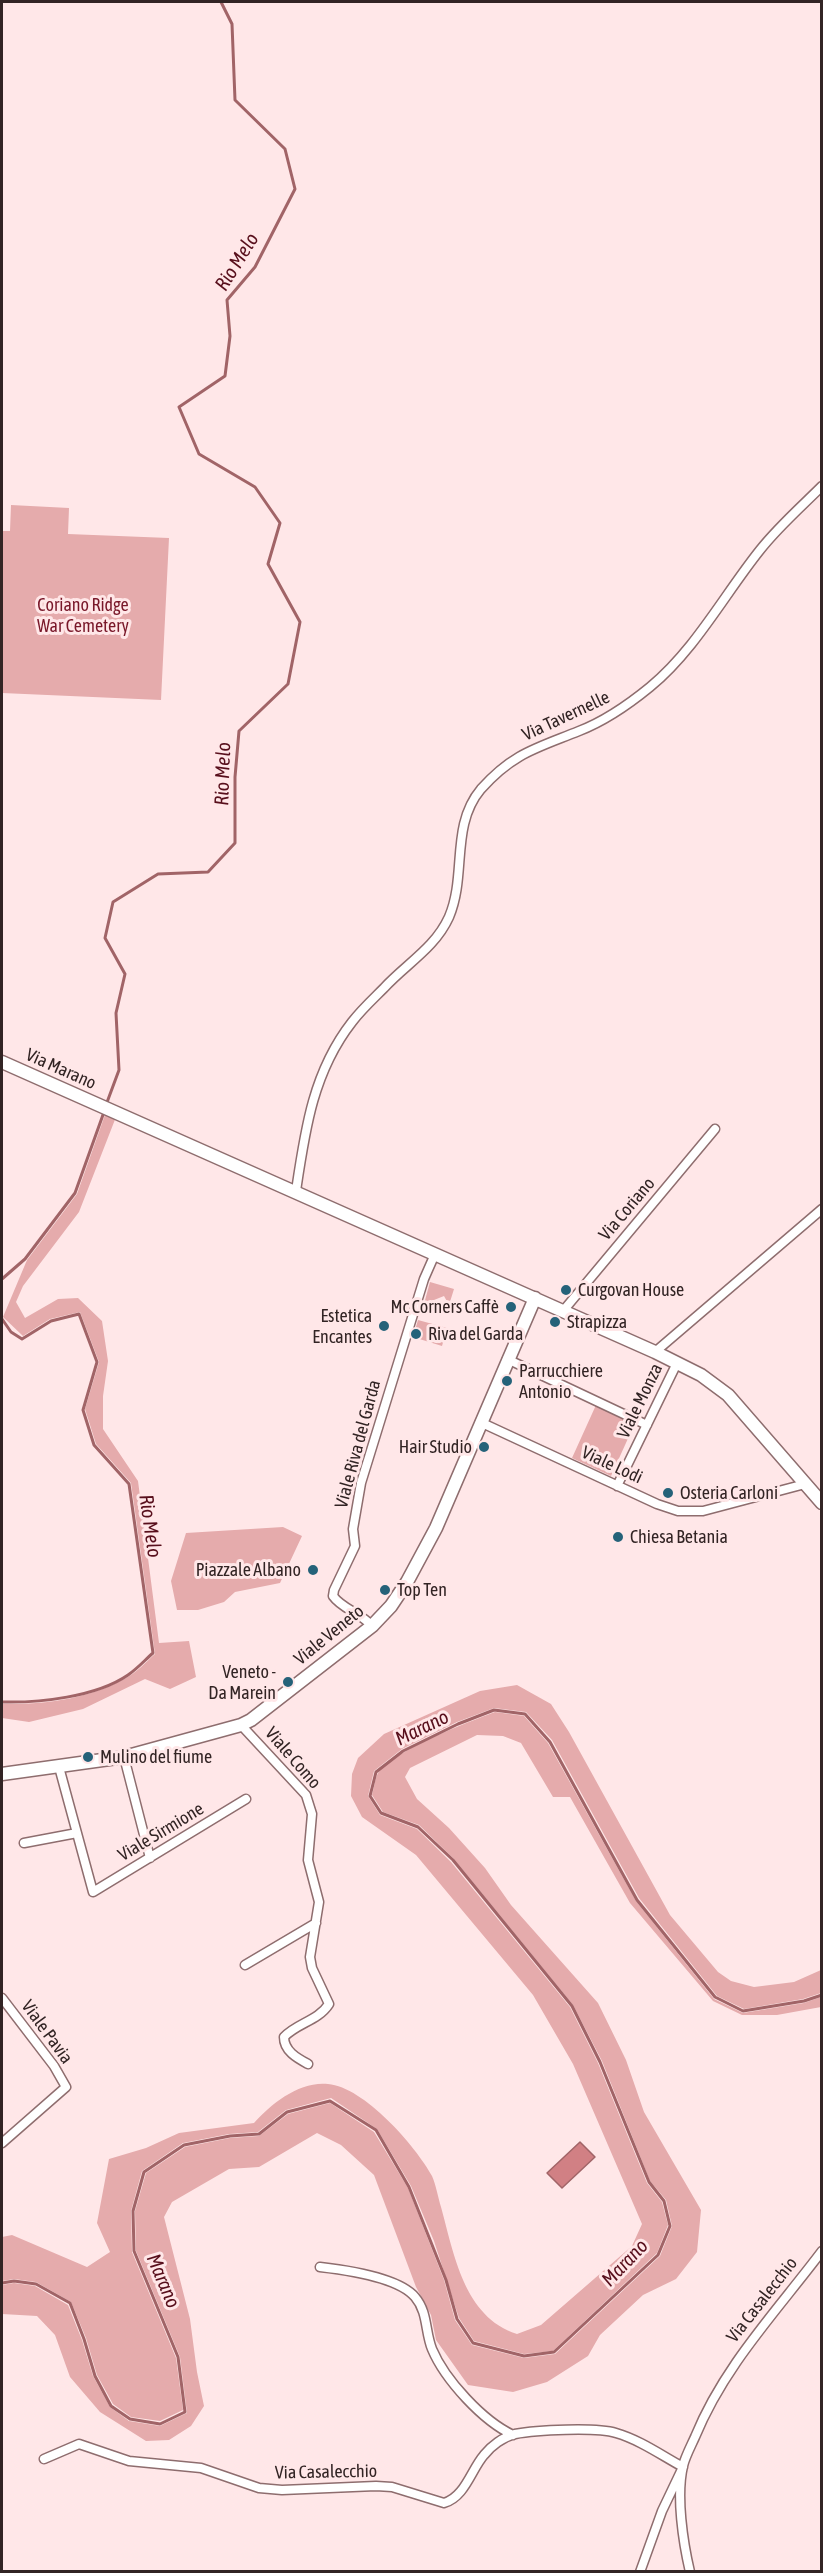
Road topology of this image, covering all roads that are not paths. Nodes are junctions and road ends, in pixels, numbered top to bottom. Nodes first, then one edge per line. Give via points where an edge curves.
1 (822, 486) edge
2 (2, 1062) edge
3 (715, 1129) dead end
4 (296, 1191) junction
5 (822, 1209) edge
6 (435, 1254) junction
7 (535, 1298) junction
8 (563, 1311) junction
9 (655, 1352) junction
10 (507, 1359) junction
11 (677, 1363) junction
12 (480, 1422) junction
13 (647, 1425) junction
14 (805, 1484) junction
15 (617, 1486) junction
16 (822, 1503) edge
17 (372, 1626) junction
18 (241, 1725) junction
19 (124, 1757) junction
20 (59, 1767) junction
21 (2, 1774) edge
22 (246, 1799) dead end
23 (77, 1833) junction
24 (24, 1843) dead end
25 (150, 1858) junction
26 (316, 1923) junction
27 (245, 1965) dead end
28 (2, 1998) edge
29 (308, 2064) dead end
30 (2, 2144) edge
31 (822, 2251) edge
32 (320, 2267) dead end
33 (513, 2434) junction
34 (45, 2459) dead end
35 (683, 2467) junction
36 (640, 2571) edge
37 (690, 2571) edge

1 - 4 street, Via Tavernelle via 762,548 690,644 652,685 600,722 529,750 503,768 471,801 460,836 456,895 448,918 434,943 352,1022 328,1058 307,1116
2 - 4 main road, Via Marano
3 - 8 street, Via Coriano
4 - 6 main road, Via Marano
5 - 9 street
6 - 7 main road, Via Marano
6 - 17 street, Viale Riva del Garda via 361,1483 352,1555 334,1590 337,1601 365,1617
7 - 8 main road, Via Marano
7 - 10 main road, Viale Veneto
8 - 9 main road, Via Marano
9 - 11 main road, Via Marano
10 - 12 main road, Viale Veneto
10 - 13 street
11 - 13 street, Viale Monza
11 - 14 main road, Via Marano via 728,1395
12 - 15 street, Viale Lodi
12 - 17 main road, Viale Veneto via 436,1528 391,1606
13 - 15 street, Viale Monza
14 - 15 street, Viale Lodi via 691,1513 657,1504
14 - 16 main road, Via Marano
17 - 18 main road, Viale Veneto
18 - 19 main road, Viale Veneto
18 - 26 street, Viale Como via 310,1802 308,1860 319,1902
19 - 20 main road, Viale Veneto
19 - 25 street
20 - 21 main road, Viale Veneto
20 - 23 street
22 - 25 street, Viale Sirmione
23 - 24 street
23 - 25 street, Viale Sirmione via 93,1892
26 - 27 street
26 - 29 street, Viale Como via 310,1957 329,2004 284,2037 290,2052
28 - 30 street, Viale Pavia via 66,2087
31 - 35 street, Via Casalecchio via 723,2380
32 - 33 street via 389,2282 415,2296 423,2309 432,2349 459,2390 486,2419
33 - 34 street, Via Casalecchio via 486,2452 461,2492 444,2503 392,2487 258,2488 201,2468 129,2461 79,2444
33 - 35 street via 590,2430 615,2433
35 - 36 street, Via Casalecchio
35 - 37 street, Via Casalecchio via 681,2517

